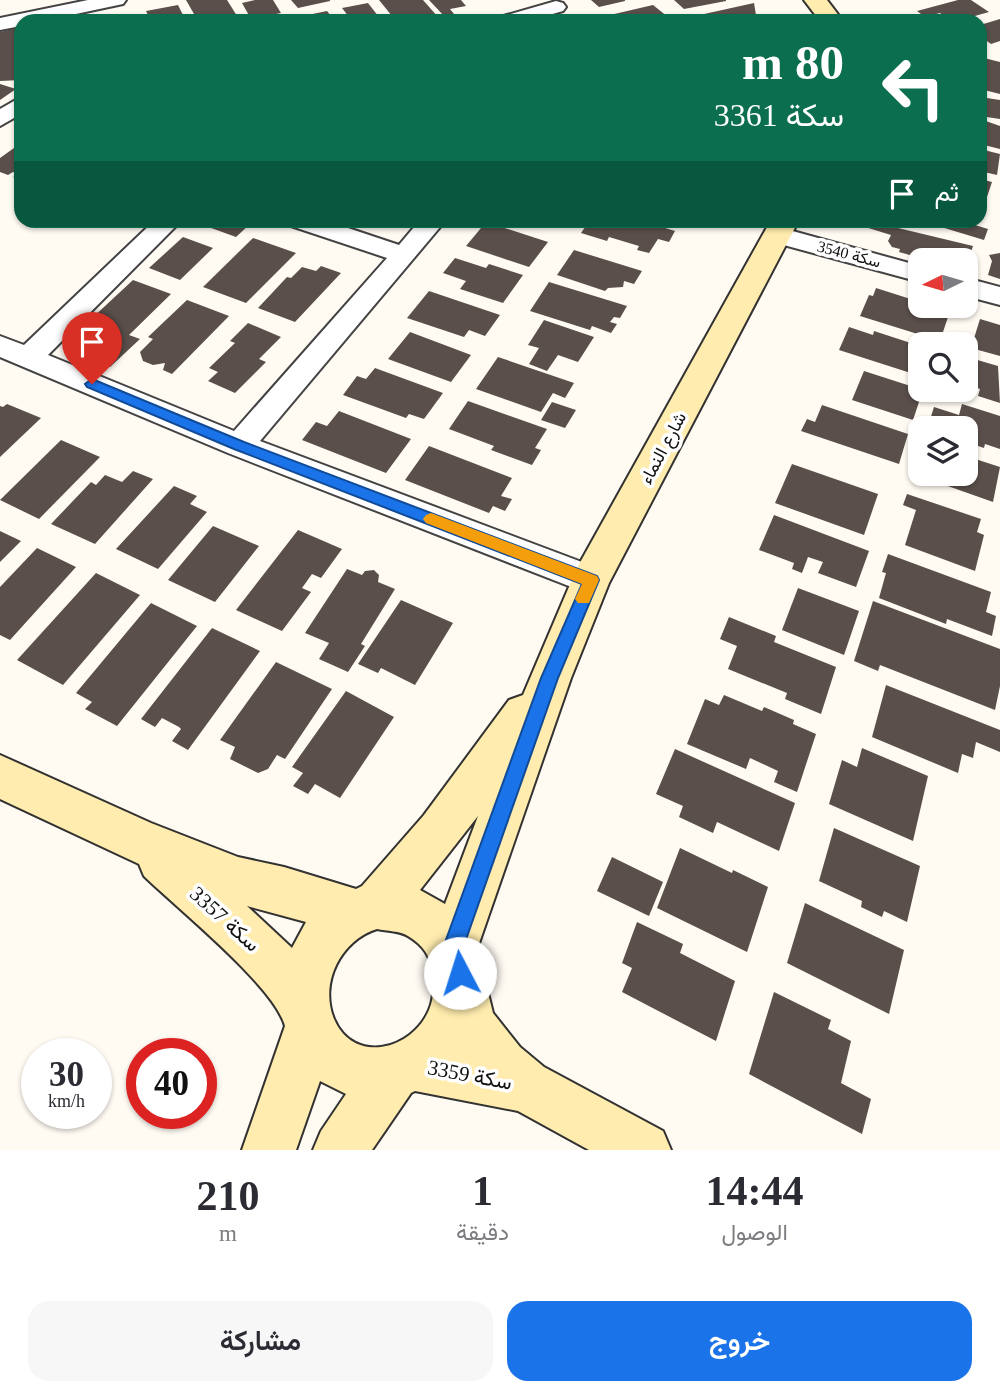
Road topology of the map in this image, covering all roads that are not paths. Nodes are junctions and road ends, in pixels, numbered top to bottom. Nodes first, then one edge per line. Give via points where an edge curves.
1 (118, 0) edge
2 (815, 0) edge
3 (557, 9) edge
4 (49, 14) edge
5 (536, 14) edge
6 (826, 14) edge
7 (162, 228) edge
8 (322, 228) edge
9 (427, 228) edge
10 (781, 228) edge
11 (404, 256) junction
12 (908, 270) edge
13 (978, 290) edge
14 (1000, 296) edge
15 (0, 346) edge
16 (29, 357) junction
17 (239, 445) junction
18 (591, 580) junction
19 (550, 678) junction
20 (0, 776) edge
21 (140, 842) junction
22 (365, 909) junction
23 (456, 960) junction
24 (307, 1014) junction
25 (403, 1069) junction
26 (525, 1086) junction
27 (269, 1150) edge
28 (340, 1150) edge
29 (644, 1150) edge

1 - 4 street
2 - 6 street
3 - 5 street
7 - 16 street
8 - 11 street
9 - 11 street
10 - 12 street, سكة 3540
10 - 18 street, شارع النماء
11 - 17 street
13 - 14 street
15 - 16 street
16 - 17 street
17 - 18 street
18 - 19 street, شارع النماء
19 - 22 street, شارع النماء via 440,831
19 - 23 street, شارع النماء
20 - 21 street, سكة 3357
21 - 22 street, سكة 3357 via 238,881
21 - 24 street, سكة 3357 via 279,969
22 - 23 street via 401,905 422,913 440,928
22 - 24 street via 333,927 317,948 307,973
23 - 25 street via 459,999 451,1025 436,1048
23 - 26 street, سكة 3359 via 470,1022 493,1058
24 - 25 street via 323,1050 342,1066 366,1075
24 - 27 street via 301,1060
25 - 26 street, سكة 3359
25 - 28 street
26 - 29 street, سكة 3359

